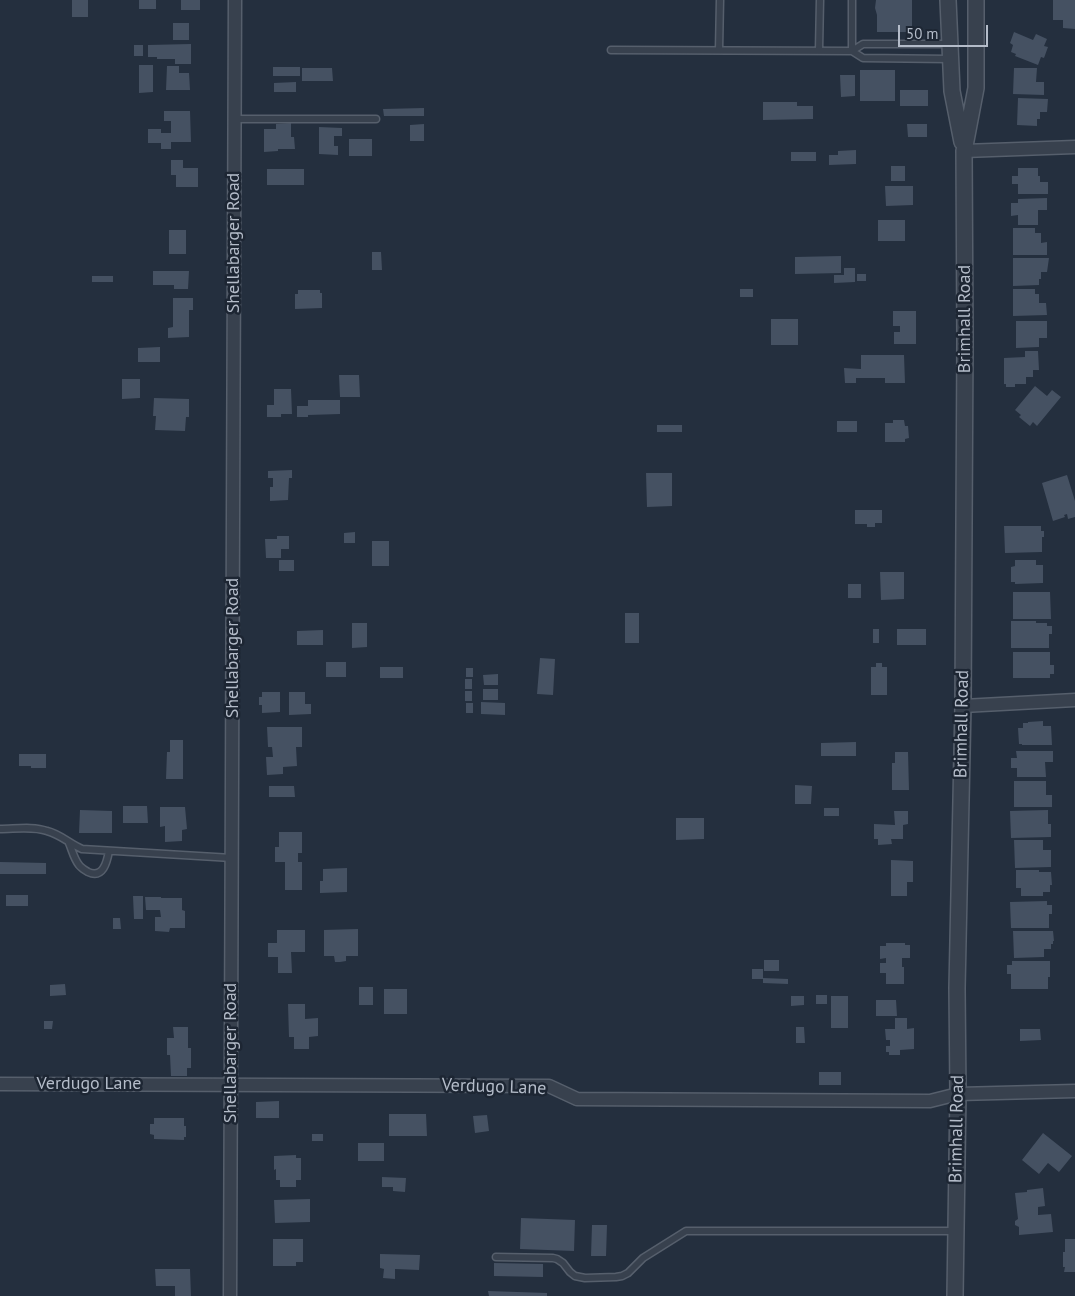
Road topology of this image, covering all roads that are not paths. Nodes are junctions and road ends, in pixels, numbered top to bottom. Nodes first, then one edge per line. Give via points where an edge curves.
1 (235, 0) edge
2 (720, 0) edge
3 (820, 0) edge
4 (852, 0) edge
5 (948, 0) edge
6 (967, 0) edge
7 (976, 0) edge
8 (976, 26) junction
9 (611, 50) dead end
10 (719, 50) junction
11 (819, 50) junction
12 (852, 51) junction
13 (950, 52) junction
14 (235, 119) junction
15 (376, 119) dead end
16 (1075, 147) edge
17 (964, 151) junction
18 (1075, 700) edge
19 (963, 706) junction
20 (0, 829) edge
21 (69, 843) junction
22 (110, 851) junction
23 (232, 858) junction
24 (0, 1084) edge
25 (231, 1085) junction
26 (1075, 1091) edge
27 (958, 1094) junction
28 (956, 1231) junction
29 (496, 1257) dead end
30 (230, 1296) edge
31 (955, 1296) edge

1 - 14 street, Shellabarger Road
2 - 10 lane
3 - 11 lane
4 - 12 lane
5 - 13 street, Brimhall Road
6 - 8 street
7 - 8 street, Brimhall Road
8 - 17 street, Brimhall Road via 976,88
9 - 10 lane
10 - 11 lane
11 - 12 lane
12 - 13 lane via 863,58
12 - 13 lane via 863,44
13 - 17 street, Brimhall Road via 952,91
14 - 15 lane
14 - 23 street, Shellabarger Road
16 - 17 street
17 - 19 street, Brimhall Road
18 - 19 street
19 - 27 street, Brimhall Road
20 - 21 lane via 46,830
21 - 22 lane via 82,850
21 - 22 lane via 79,865 91,874 104,869
22 - 23 lane
23 - 25 street, Shellabarger Road
24 - 25 street, Verdugo Lane
25 - 27 street, Verdugo Lane via 549,1086 577,1098 597,1099 930,1101
25 - 30 street, Shellabarger Road
26 - 27 street, Verdugo Lane
27 - 28 street, Brimhall Road
28 - 29 lane via 691,1230 643,1258 628,1273 616,1277 575,1276 553,1258
28 - 31 street, Brimhall Road

